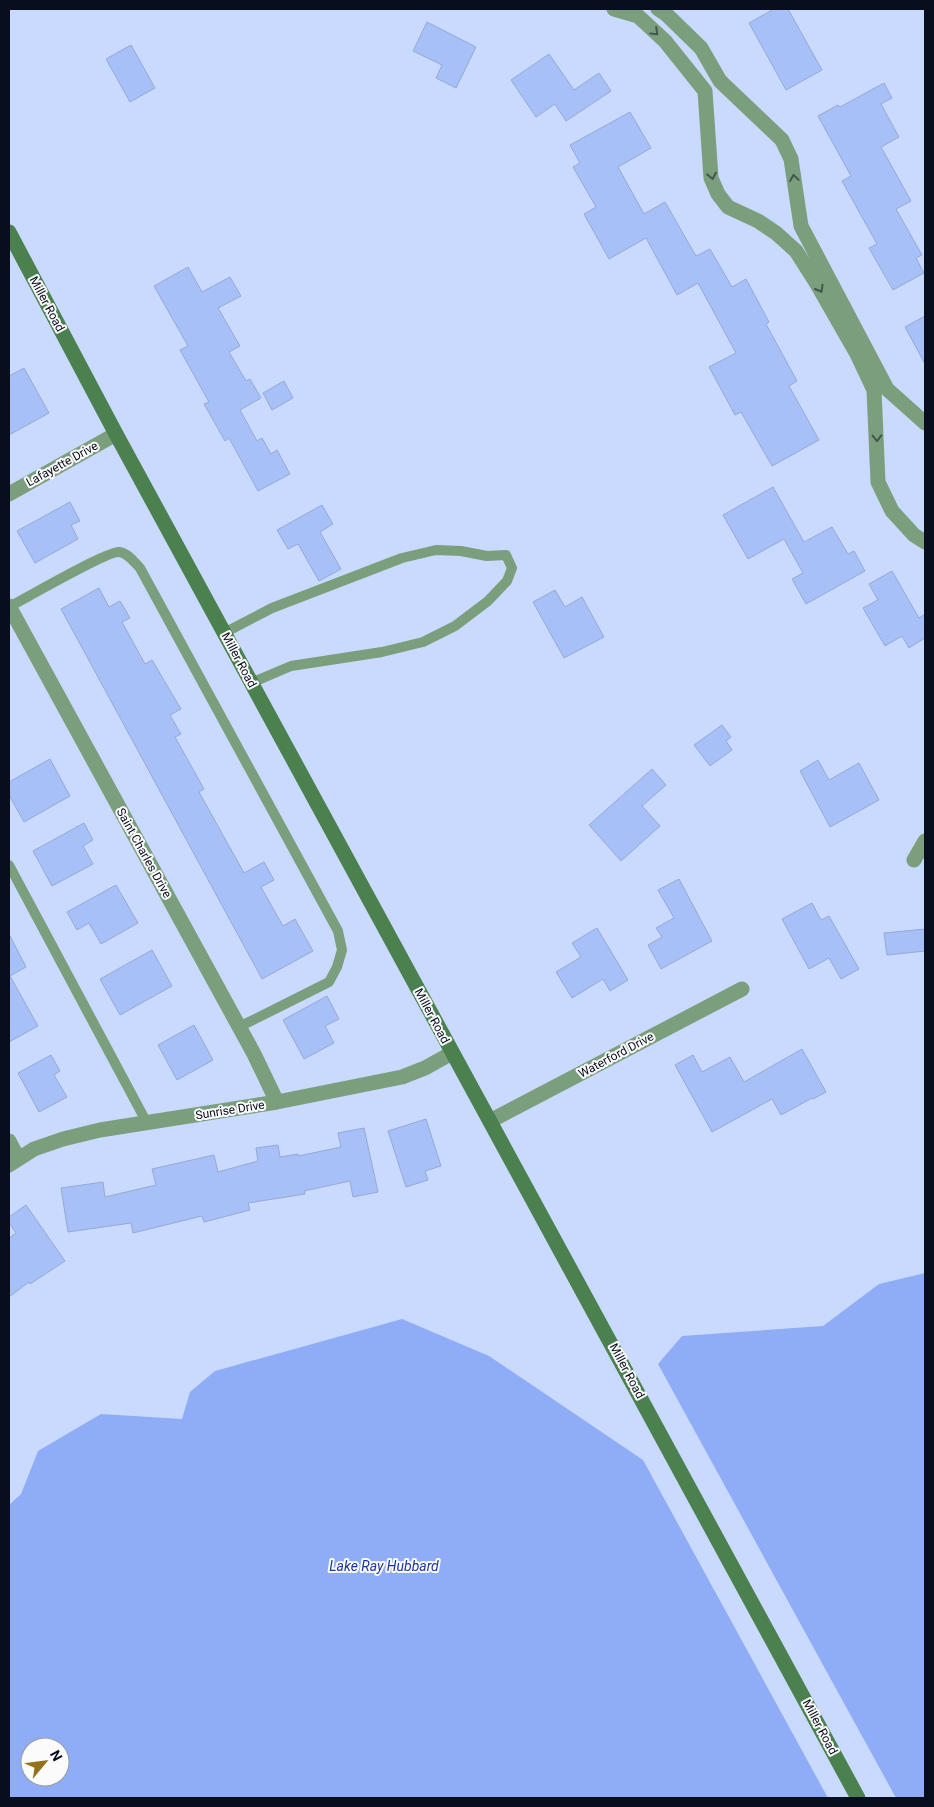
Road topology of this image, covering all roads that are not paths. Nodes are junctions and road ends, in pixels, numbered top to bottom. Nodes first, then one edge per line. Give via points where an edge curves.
1 (616, 9) edge
2 (658, 9) edge
3 (9, 232) edge
4 (837, 307) junction
5 (925, 422) edge
6 (116, 434) junction
7 (10, 488) edge
8 (925, 542) edge
9 (9, 606) edge
10 (224, 633) junction
11 (251, 682) junction
12 (925, 841) edge
13 (914, 860) dead end
14 (9, 865) edge
15 (742, 989) dead end
16 (240, 1027) junction
17 (452, 1053) junction
18 (277, 1102) junction
19 (490, 1121) junction
20 (147, 1123) junction
21 (9, 1141) edge
22 (14, 1161) edge
23 (858, 1798) edge

1 -> 4 street via 638,16 665,41 705,91 711,178 728,208 758,221 796,251
4 -> 2 street via 801,226 792,159 782,140 720,80 701,48
3 - 6 main road, Miller Road
4 - 5 street via 887,389
4 -> 8 street via 874,390 878,482 892,511
6 - 7 street, Lafayette Drive
6 - 10 main road, Miller Road
9 - 16 street, Saint Charles Drive
9 - 16 lane via 101,558 118,552 129,556 140,568 211,696 338,931 342,950 329,982
10 - 11 main road, Miller Road
10 - 11 lane via 272,608 402,558 436,550 506,555 512,568 507,581 488,601 455,626 422,642 382,652 291,666
11 - 17 main road, Miller Road
12 - 13 street
14 - 20 lane
15 - 19 street, Waterford Drive
16 - 18 street, Saint Charles Drive
17 - 18 street, Sunrise Drive via 402,1077
17 - 19 main road, Miller Road
18 - 20 street, Sunrise Drive
19 - 23 main road, Miller Road
20 - 22 street, Sunrise Drive via 63,1139 34,1149
21 - 22 street

